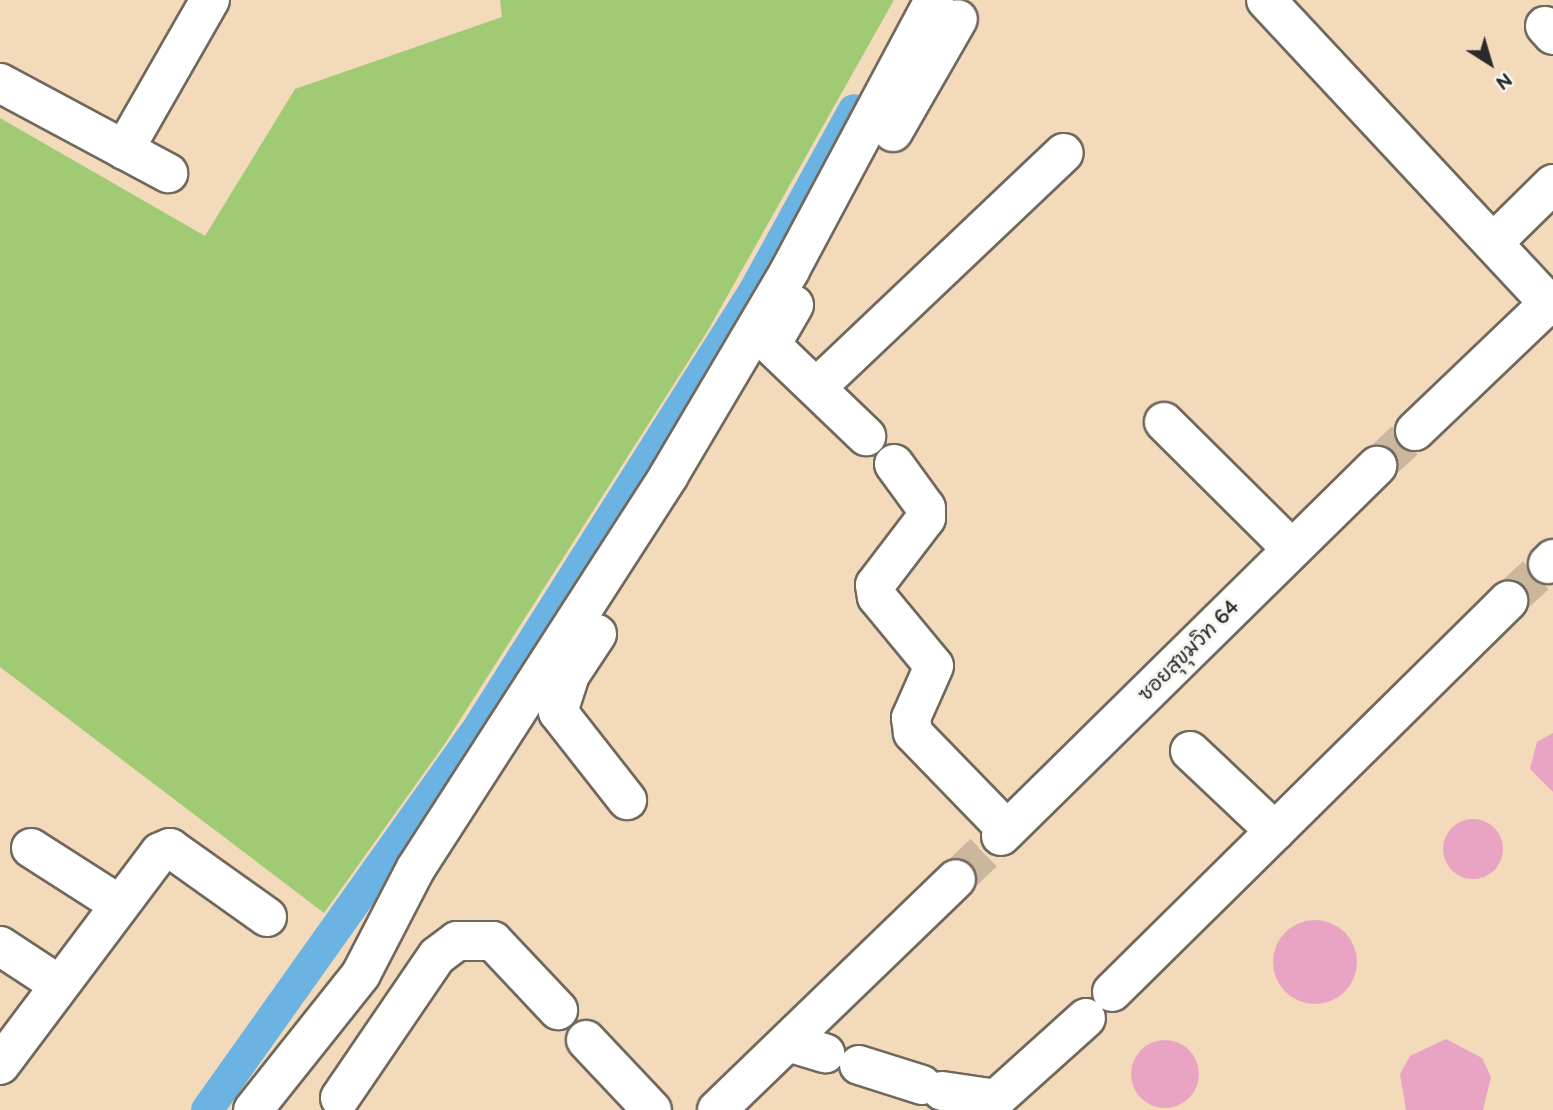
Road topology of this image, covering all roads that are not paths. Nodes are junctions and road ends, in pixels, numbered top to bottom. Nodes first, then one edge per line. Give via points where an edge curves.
1 (210, 0) edge
2 (1273, 2) edge
3 (946, 9) edge
4 (0, 83) edge
5 (124, 150) junction
6 (1064, 153) dead end
7 (168, 173) dead end
8 (1553, 184) edge
9 (1493, 243) junction
10 (1551, 305) edge
11 (771, 345) junction
12 (817, 387) junction
13 (1164, 422) dead end
14 (1415, 431) tunnel mouth
15 (866, 436) dead end
16 (894, 464) dead end
17 (1377, 466) tunnel mouth
18 (1292, 549) junction
19 (1508, 601) tunnel mouth
20 (1190, 751) dead end
21 (627, 800) dead end
22 (1275, 831) junction
23 (31, 848) dead end
24 (956, 879) tunnel mouth
25 (117, 903) junction
26 (267, 918) dead end
27 (0, 946) edge
28 (58, 984) junction
29 (558, 1010) dead end
30 (586, 1040) dead end
31 (788, 1042) junction
32 (0, 1065) edge
33 (340, 1098) dead end
34 (990, 1104) edge
35 (253, 1110) edge
36 (652, 1110) edge
37 (717, 1110) edge

1 - 5 street
2 - 9 street
3 - 11 street
3 - 35 street via 669,475 423,857 361,974
4 - 5 street
5 - 7 street
6 - 12 street
8 - 9 street
9 - 10 street
10 - 14 street
11 - 12 street
11 - 21 street via 561,696 562,725
12 - 15 street
13 - 18 street
16 - 18 street, ซอยสุขุมวิท 64 via 926,508 926,519 875,585 877,597 934,666 932,683 911,718 913,733 1004,833
17 - 18 street, ซอยสุขุมวิท 64
19 - 22 street
20 - 22 street
22 - 34 street via 1099,1005
23 - 25 street
24 - 31 street
25 - 26 street via 149,859 170,848
25 - 28 street
27 - 28 street
28 - 32 street
29 - 33 street via 493,941 457,941 437,956
30 - 36 street
31 - 34 street
31 - 37 street

